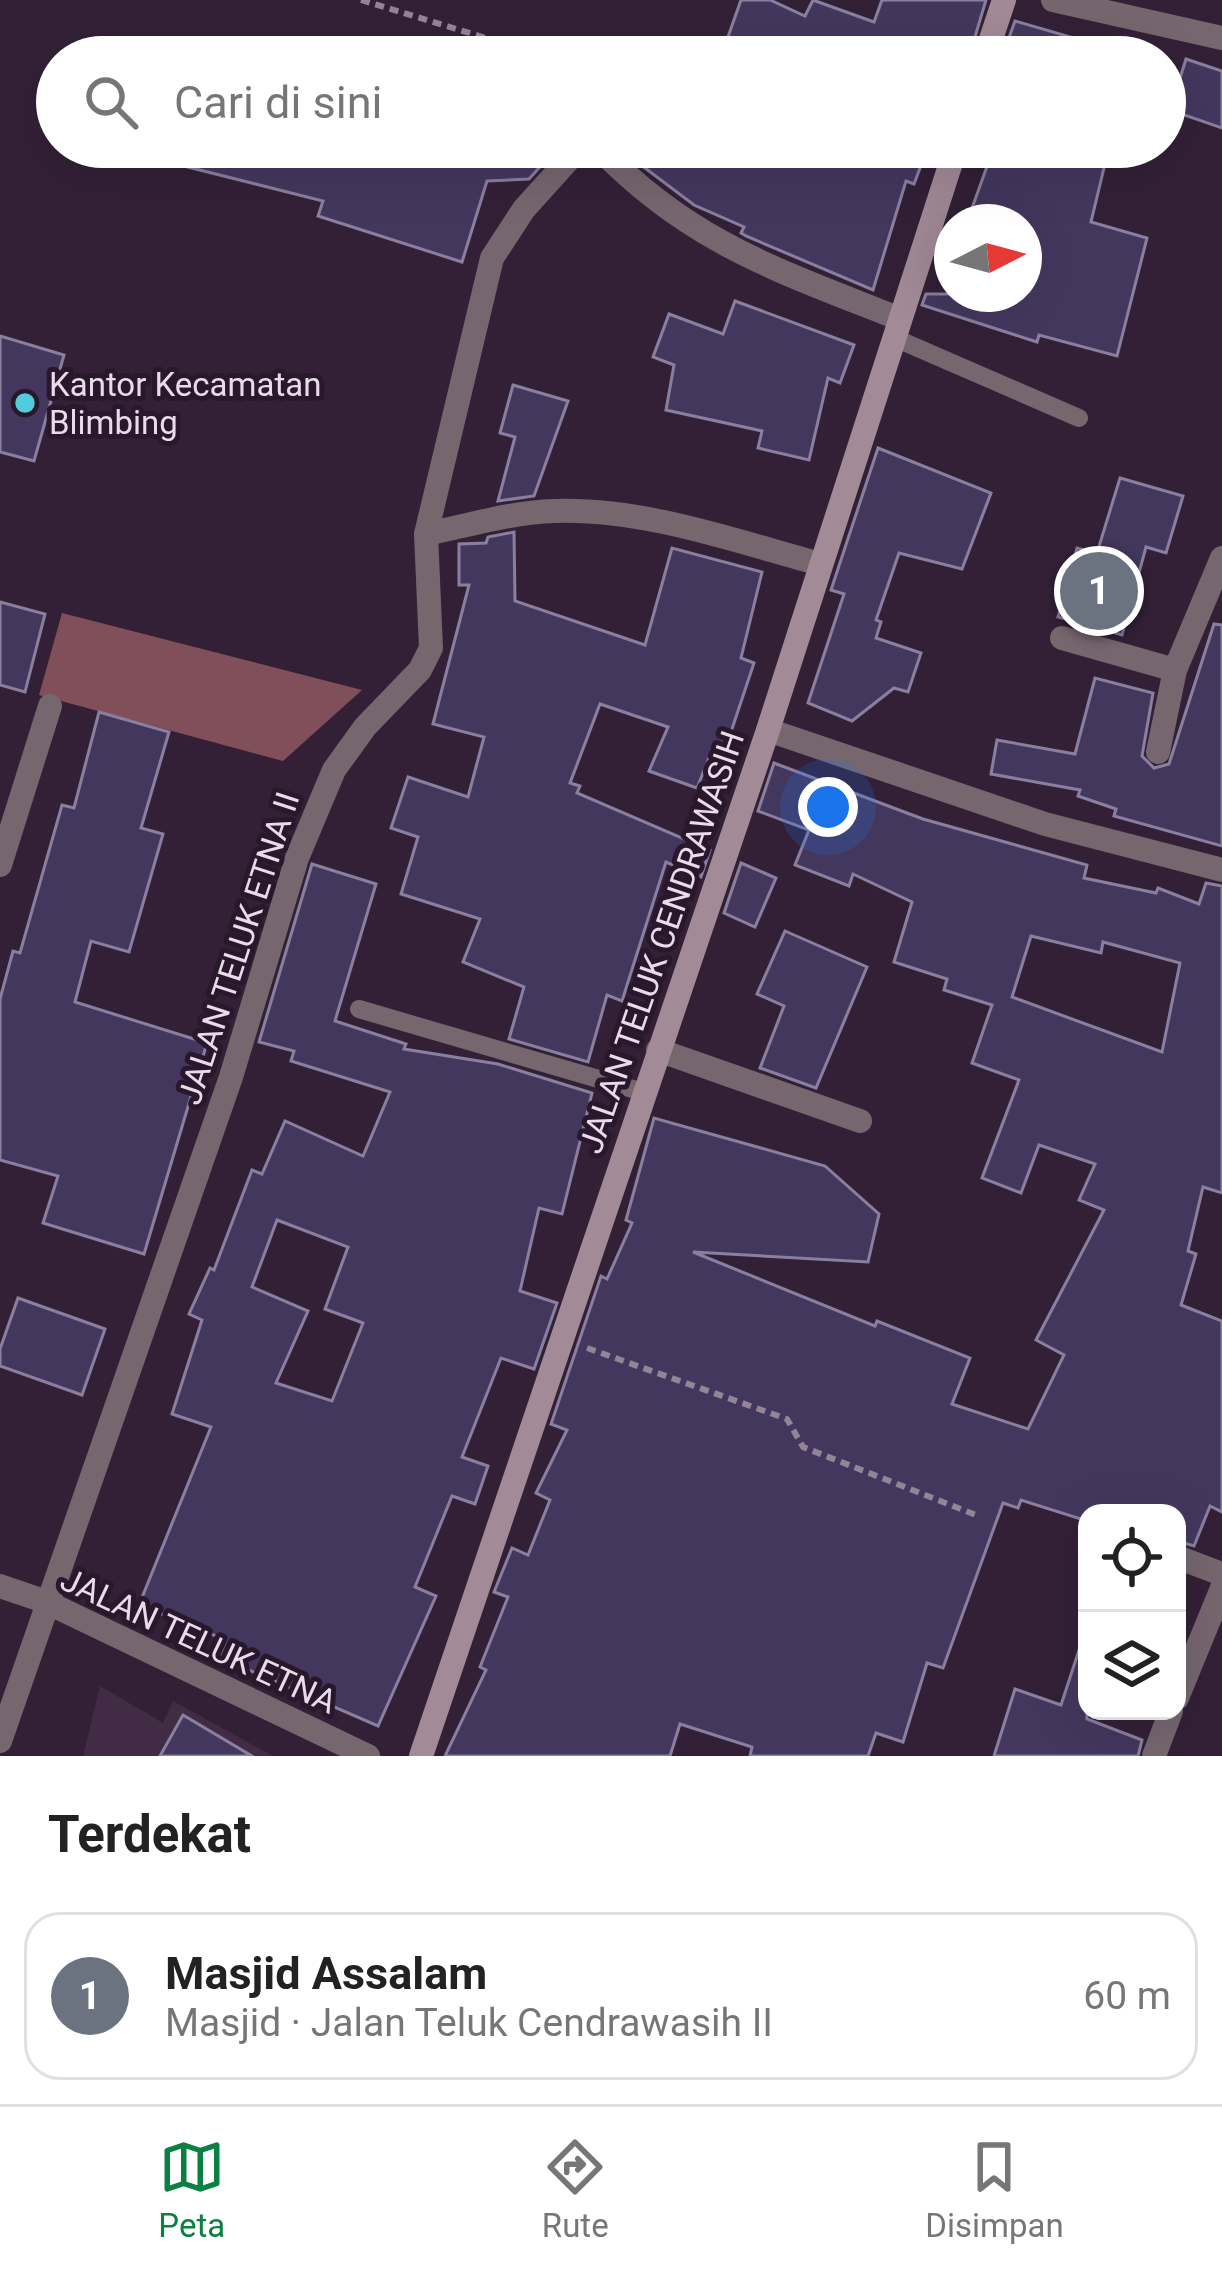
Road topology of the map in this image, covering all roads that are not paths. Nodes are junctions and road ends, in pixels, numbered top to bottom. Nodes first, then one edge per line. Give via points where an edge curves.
1 (1004, 0) edge
2 (1053, 0) edge
3 (992, 36) edge
4 (1222, 38) edge
5 (561, 168) edge
6 (618, 168) edge
7 (949, 168) edge
8 (898, 329) junction
9 (1079, 418) dead end
10 (426, 534) junction
11 (1222, 558) edge
12 (820, 564) junction
13 (1062, 638) dead end
14 (1175, 670) junction
15 (50, 706) dead end
16 (768, 730) junction
17 (1158, 752) dead end
18 (0, 865) edge
19 (1222, 870) edge
20 (359, 1009) dead end
21 (658, 1050) junction
22 (644, 1092) junction
23 (860, 1121) dead end
24 (1186, 1560) edge
25 (1222, 1574) edge
26 (0, 1586) edge
27 (1222, 1591) edge
28 (44, 1601) junction
29 (1186, 1677) edge
30 (1168, 1720) edge
31 (0, 1741) edge
32 (368, 1756) edge
33 (421, 1756) edge
34 (1154, 1756) edge

1 - 3 street
2 - 4 street
5 - 10 street, JALAN TELUK ETNA II via 492,258
6 - 8 street via 727,250
7 - 8 street, JALAN TELUK CENDRAWASIH
8 - 9 lane
8 - 12 street, JALAN TELUK CENDRAWASIH
10 - 12 street via 572,512 673,525
10 - 28 street, JALAN TELUK ETNA II via 431,647 334,770 297,858 231,1077
11 - 14 street
12 - 16 street, JALAN TELUK CENDRAWASIH
13 - 14 street
14 - 17 street
15 - 18 street
16 - 19 street via 1045,824
16 - 21 street, JALAN TELUK CENDRAWASIH
20 - 22 lane
21 - 22 street, JALAN TELUK CENDRAWASIH
21 - 23 street
22 - 33 street, JALAN TELUK CENDRAWASIH
24 - 25 street
26 - 28 street, JALAN TELUK ETNA
27 - 29 street
28 - 31 street, JALAN TELUK ETNA II
28 - 32 street, JALAN TELUK ETNA
30 - 34 street

